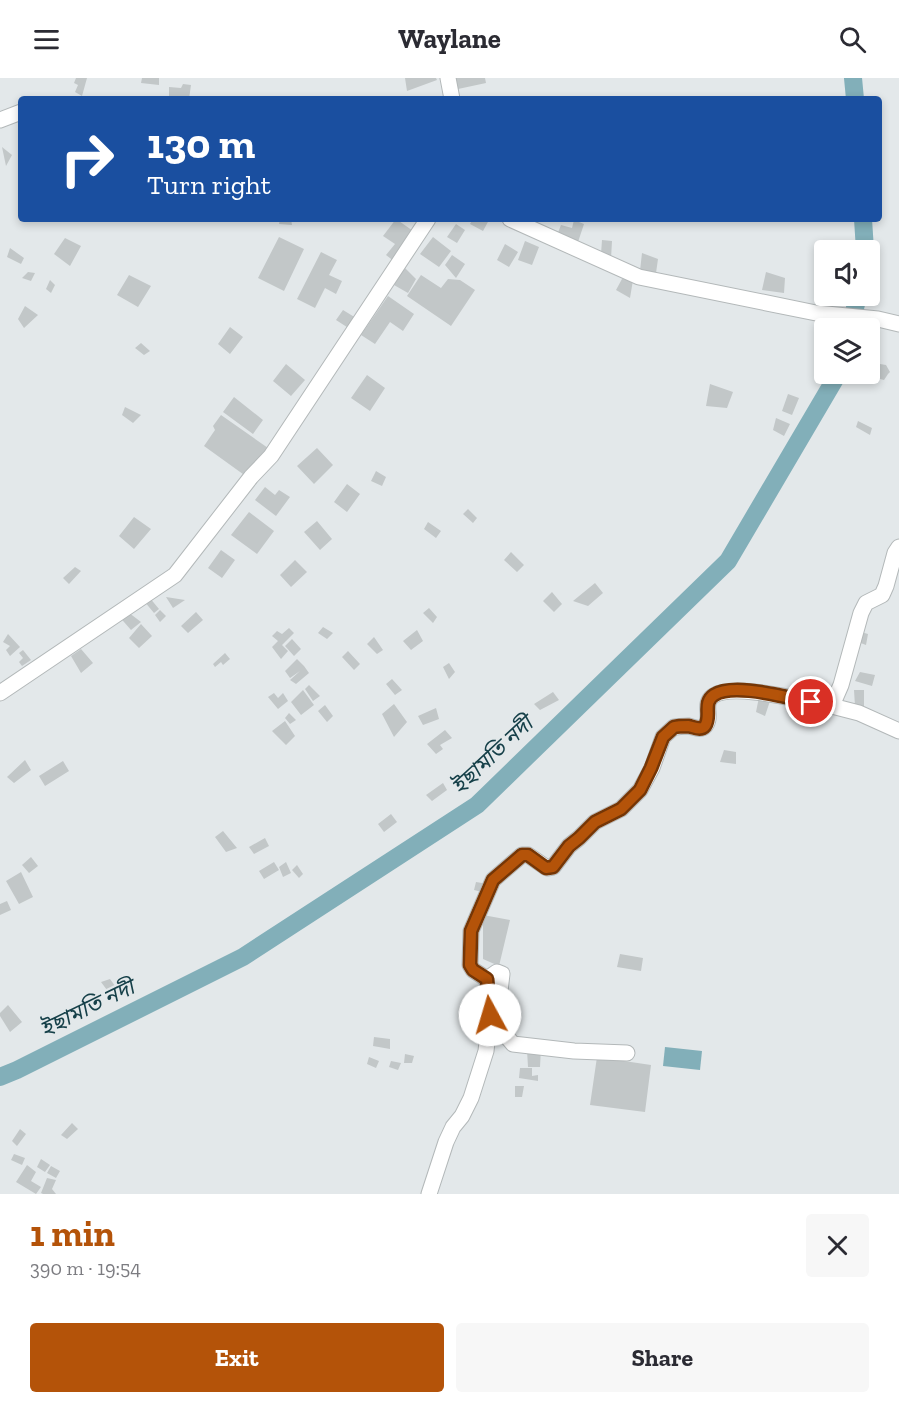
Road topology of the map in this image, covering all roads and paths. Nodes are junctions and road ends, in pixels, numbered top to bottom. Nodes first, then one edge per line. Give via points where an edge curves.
1 (448, 78) edge
2 (451, 96) edge
3 (18, 113) edge
4 (0, 120) edge
5 (426, 222) edge
6 (517, 222) edge
7 (899, 324) edge
8 (899, 548) edge
9 (0, 693) edge
10 (828, 705) junction
11 (899, 731) edge
12 (487, 979) junction
13 (627, 1053) dead end
14 (429, 1194) edge

1 - 2 street
3 - 4 street
5 - 9 street via 271,456 250,477 175,576
6 - 7 street via 639,277 816,313
8 - 10 street via 882,595 866,603 861,613 841,686
10 - 11 street via 859,713
10 - 12 street via 752,691 721,692 711,697 704,728 674,727 663,737 640,790 621,809 595,822 553,867 546,868 522,855 493,880 471,931 470,965
12 - 13 street via 496,972 502,974 502,1031 513,1044
12 - 14 street via 490,1015 486,1051 471,1098 446,1142

